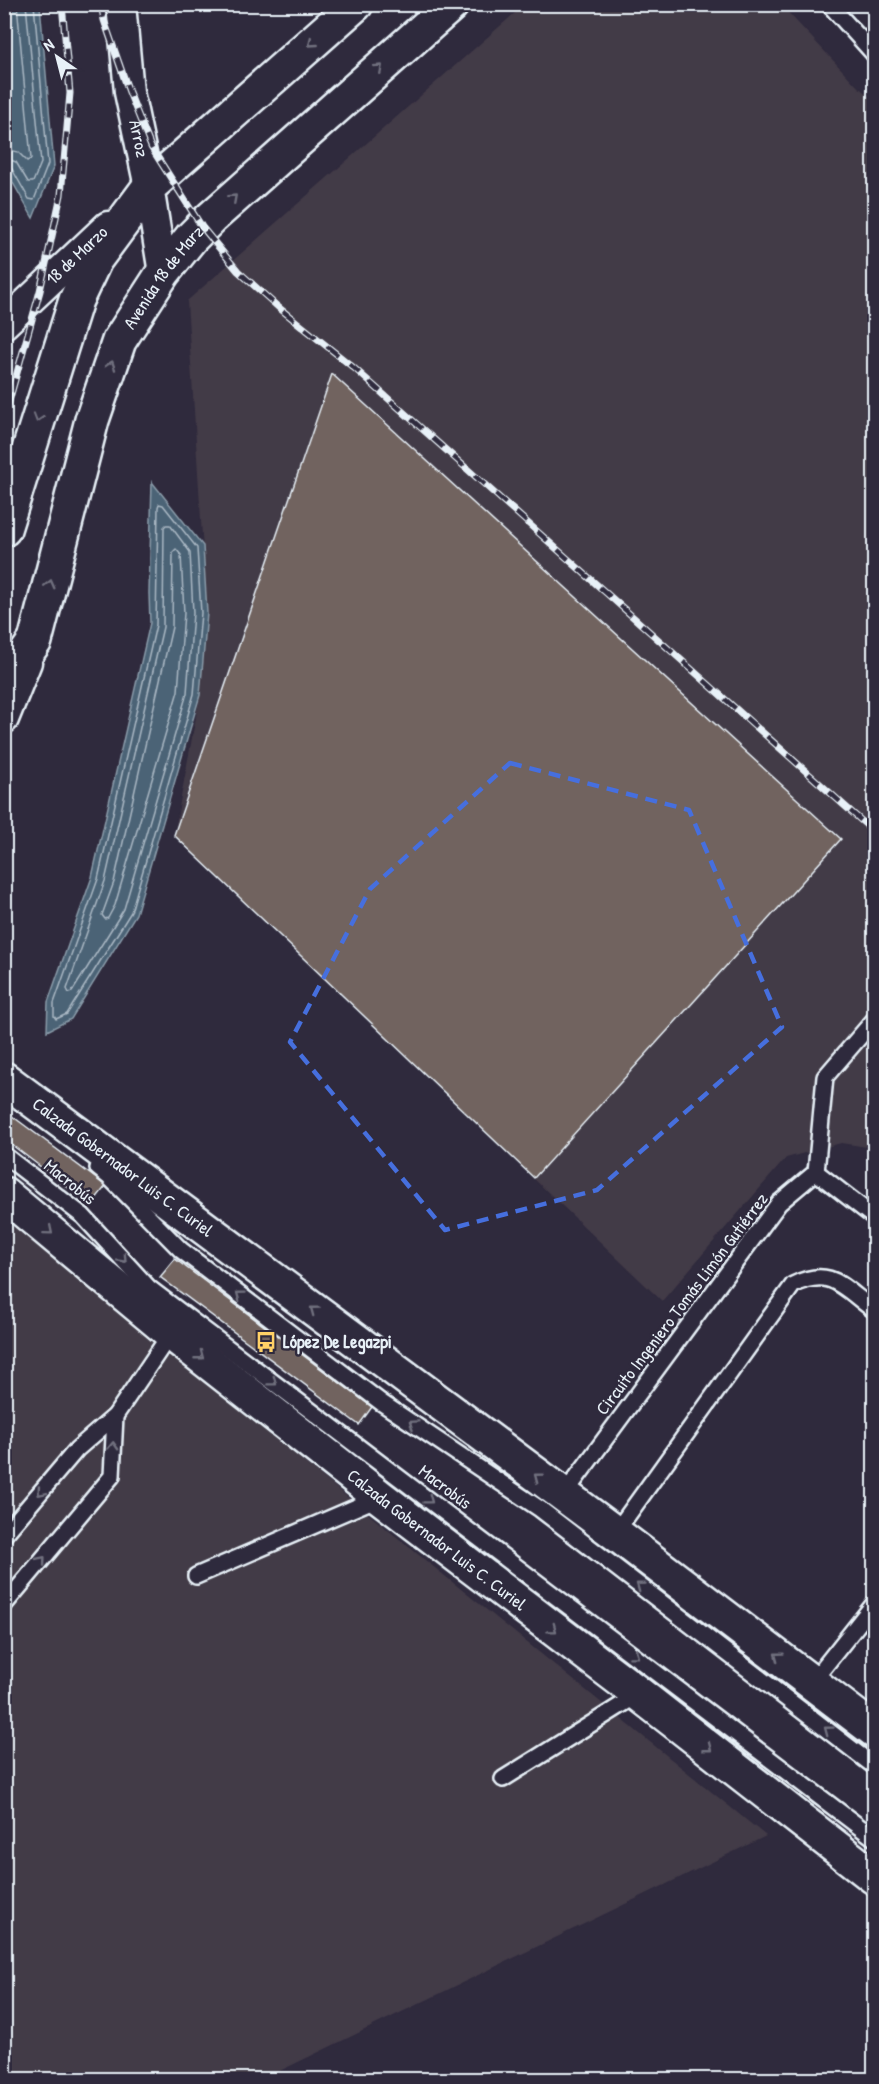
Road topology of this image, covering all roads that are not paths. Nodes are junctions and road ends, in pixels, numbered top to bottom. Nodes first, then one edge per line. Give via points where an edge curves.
1 (121, 4) edge
2 (356, 4) edge
3 (452, 4) edge
4 (829, 4) edge
5 (874, 54) edge
6 (148, 187) junction
7 (163, 273) junction
8 (8, 314) edge
9 (4, 529) edge
10 (35, 641) junction
11 (4, 685) edge
12 (4, 719) edge
13 (874, 1020) edge
14 (4, 1079) edge
15 (4, 1155) edge
16 (90, 1163) dead end
17 (816, 1172) junction
18 (4, 1194) edge
19 (874, 1217) edge
20 (874, 1310) edge
21 (171, 1333) junction
22 (115, 1416) junction
23 (563, 1496) junction
24 (380, 1497) junction
25 (615, 1533) junction
26 (4, 1535) edge
27 (196, 1576) dead end
28 (4, 1605) edge
29 (874, 1605) edge
30 (812, 1682) junction
31 (639, 1694) junction
32 (874, 1730) edge
33 (874, 1766) edge
34 (503, 1779) dead end
35 (874, 1838) edge
36 (874, 1877) edge

1 - 6 street, Arroz via 129,92
2 -> 6 main road
7 -> 3 main road, Avenida 18 de Marzo via 211,218
4 - 5 lane
6 - 7 street, Arroz
6 - 8 street, 18 de Marzo
6 -> 9 main road via 95,260 76,300
10 -> 7 main road, Avenida 18 de Marzo via 92,420 119,342
10 - 11 main road, Avenida 18 de Marzo
10 - 12 street, Avenida 18 de Marzo
13 - 17 lane via 825,1077
23 -> 14 main road, Calzada Gobernador Luis C. Curiel
15 -> 35 lane, Macrobús via 83,1216 149,1288
33 -> 16 lane, Macrobús via 540,1509 382,1403 190,1257
17 - 19 lane
17 - 23 lane, Circuito Ingeniero Tomás Limón Gutiérrez via 779,1203
18 -> 21 main road, Calzada Gobernador Luis C. Curiel
20 - 25 lane via 829,1277 809,1278 793,1285
21 - 22 lane
21 -> 24 main road, Calzada Gobernador Luis C. Curiel
22 -> 26 lane via 77,1449
28 -> 22 lane via 112,1476
23 - 25 main road, Calzada Gobernador Luis C. Curiel
24 - 27 lane
24 -> 31 main road, Calzada Gobernador Luis C. Curiel
30 -> 25 main road, Calzada Gobernador Luis C. Curiel
29 - 30 lane
30 - 32 main road, Calzada Gobernador Luis C. Curiel
31 - 34 lane
31 -> 36 main road, Calzada Gobernador Luis C. Curiel

